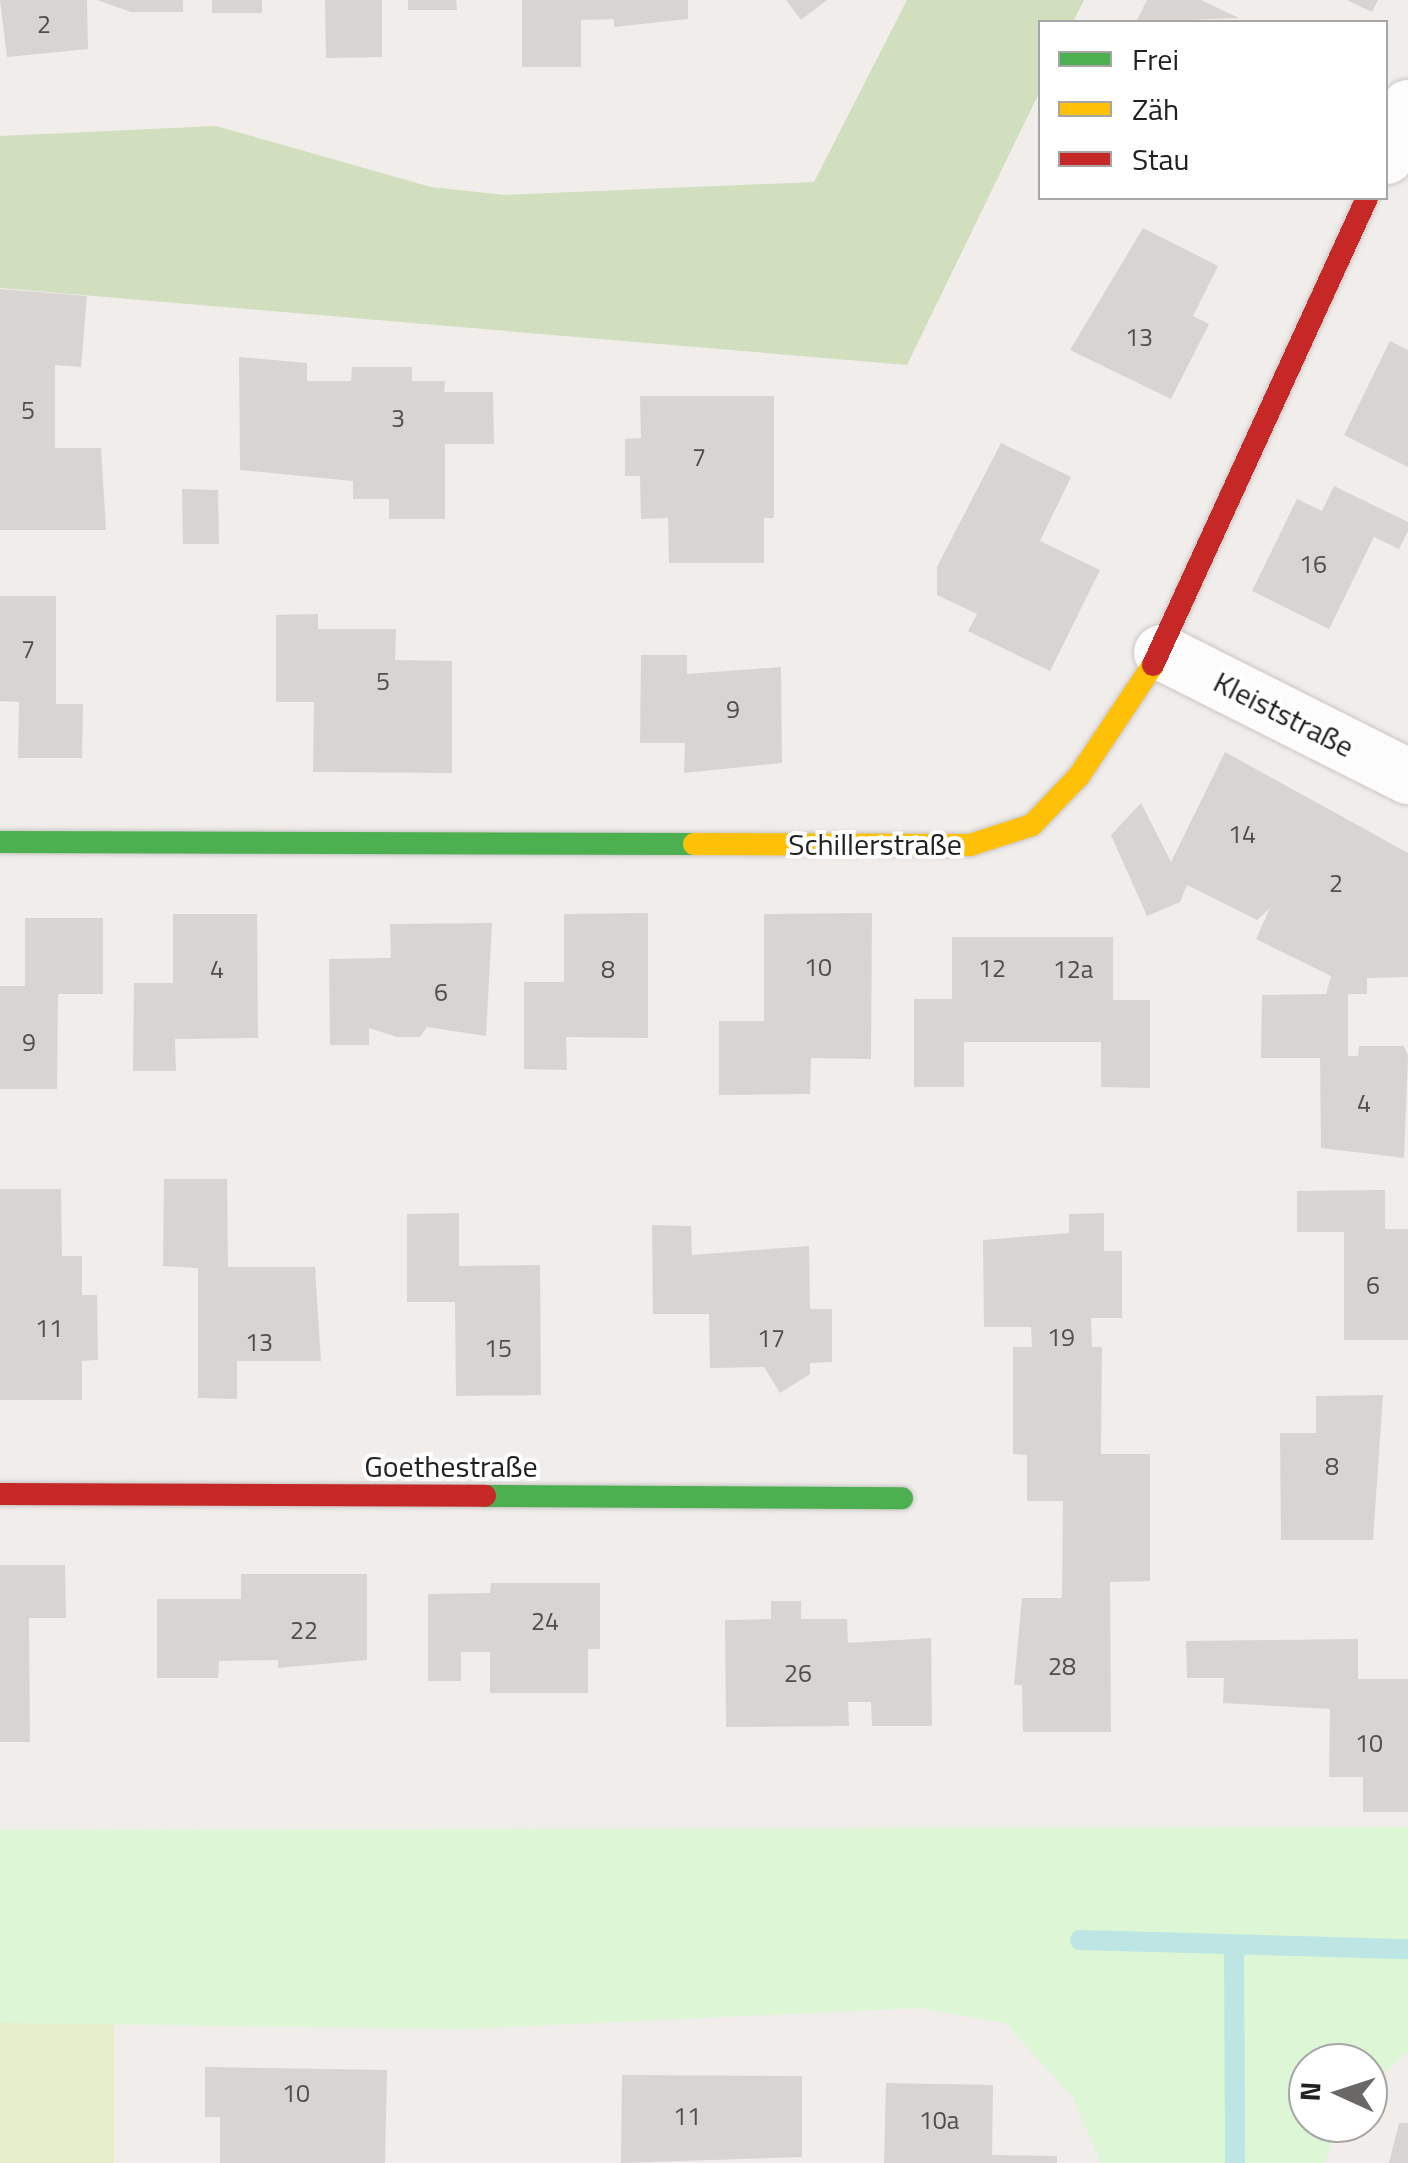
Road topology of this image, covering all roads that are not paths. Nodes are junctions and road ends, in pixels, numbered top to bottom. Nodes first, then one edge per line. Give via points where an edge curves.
1 (1408, 107) edge
2 (1388, 152) edge
3 (1366, 200) edge
4 (1161, 652) junction
5 (1408, 776) edge
6 (0, 842) edge
7 (0, 1494) edge
8 (902, 1498) dead end

1 - 2 street
3 - 4 street, Schillerstraße
4 - 5 street, Kleiststraße
4 - 6 street, Schillerstraße via 1079,776 1032,825 970,845
7 - 8 street, Goethestraße

